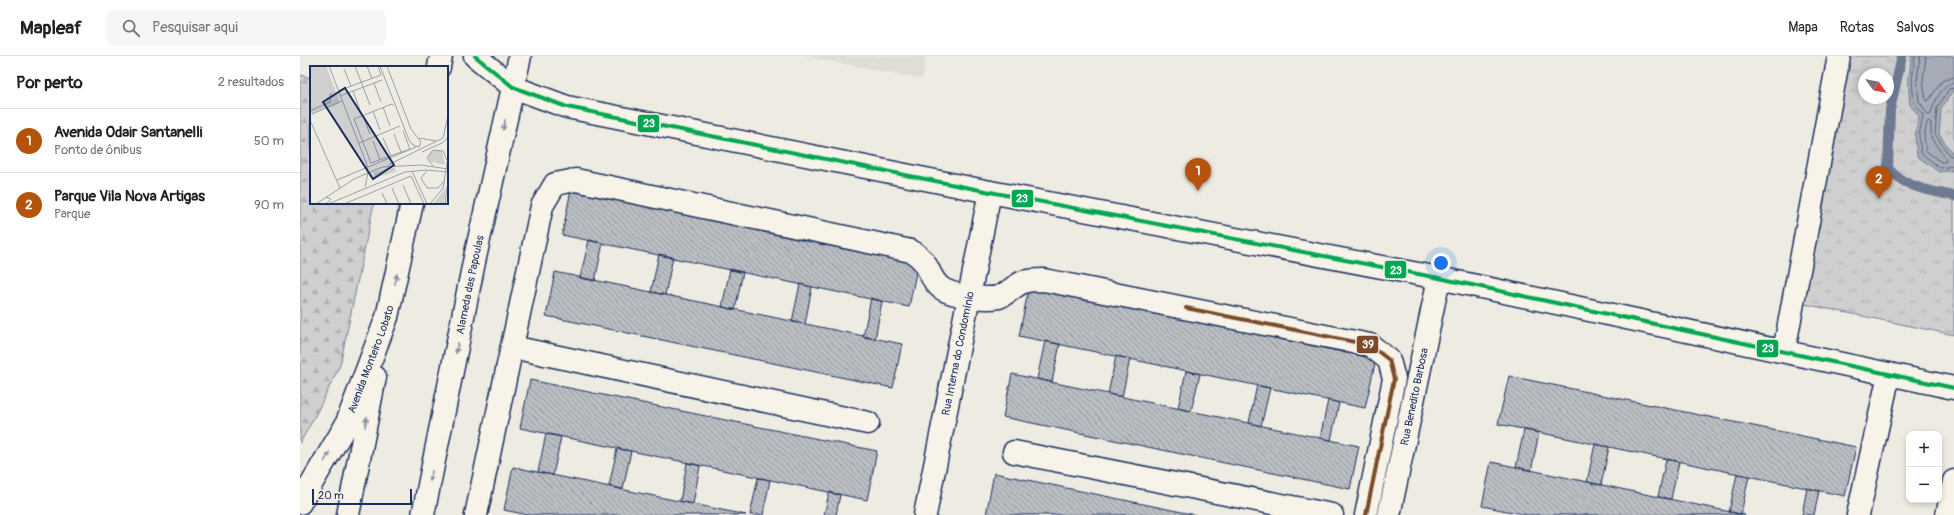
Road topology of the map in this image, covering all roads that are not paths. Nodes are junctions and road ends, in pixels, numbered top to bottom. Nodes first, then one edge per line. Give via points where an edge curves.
1 (441, 56) edge
2 (475, 56) edge
3 (520, 56) edge
4 (1839, 56) edge
5 (439, 66) edge
6 (513, 87) junction
7 (990, 192) junction
8 (412, 204) edge
9 (1439, 278) junction
10 (969, 297) junction
11 (387, 317) junction
12 (512, 347) junction
13 (1784, 351) junction
14 (1889, 374) junction
15 (1954, 388) edge
16 (868, 423) dead end
17 (1014, 452) dead end
18 (1954, 481) edge
19 (306, 489) edge
20 (300, 503) edge
21 (348, 515) edge
22 (423, 515) edge
23 (476, 515) edge
24 (925, 515) edge
25 (1332, 515) edge
26 (1366, 515) edge
27 (1390, 515) edge
28 (1858, 515) edge
29 (1946, 515) edge

1 - 5 street
2 - 6 street
3 - 6 street, Alameda das Papoulas
4 - 13 street
6 - 7 street via 567,107
6 -> 22 street, Alameda das Papoulas via 474,262
7 - 9 street
7 - 10 street, Rua Interna do Condomínio
11 -> 8 street, Avenida Monteiro Lobato
9 - 13 street
9 - 27 street, Rua Benedito Barbosa
10 - 12 street via 942,288 931,276 921,256 911,251 576,180 555,184 542,206
10 - 24 street, Rua Interna do Condomínio
10 - 26 street via 999,297 1024,282 1044,280 1370,346 1389,360 1394,379
19 -> 11 street, Avenida Monteiro Lobato via 346,424
21 -> 11 street
12 - 16 street
12 - 23 street
13 - 14 street
14 - 15 street
14 - 28 street
17 - 25 street
18 - 29 street
19 - 20 street, Avenida Monteiro Lobato

